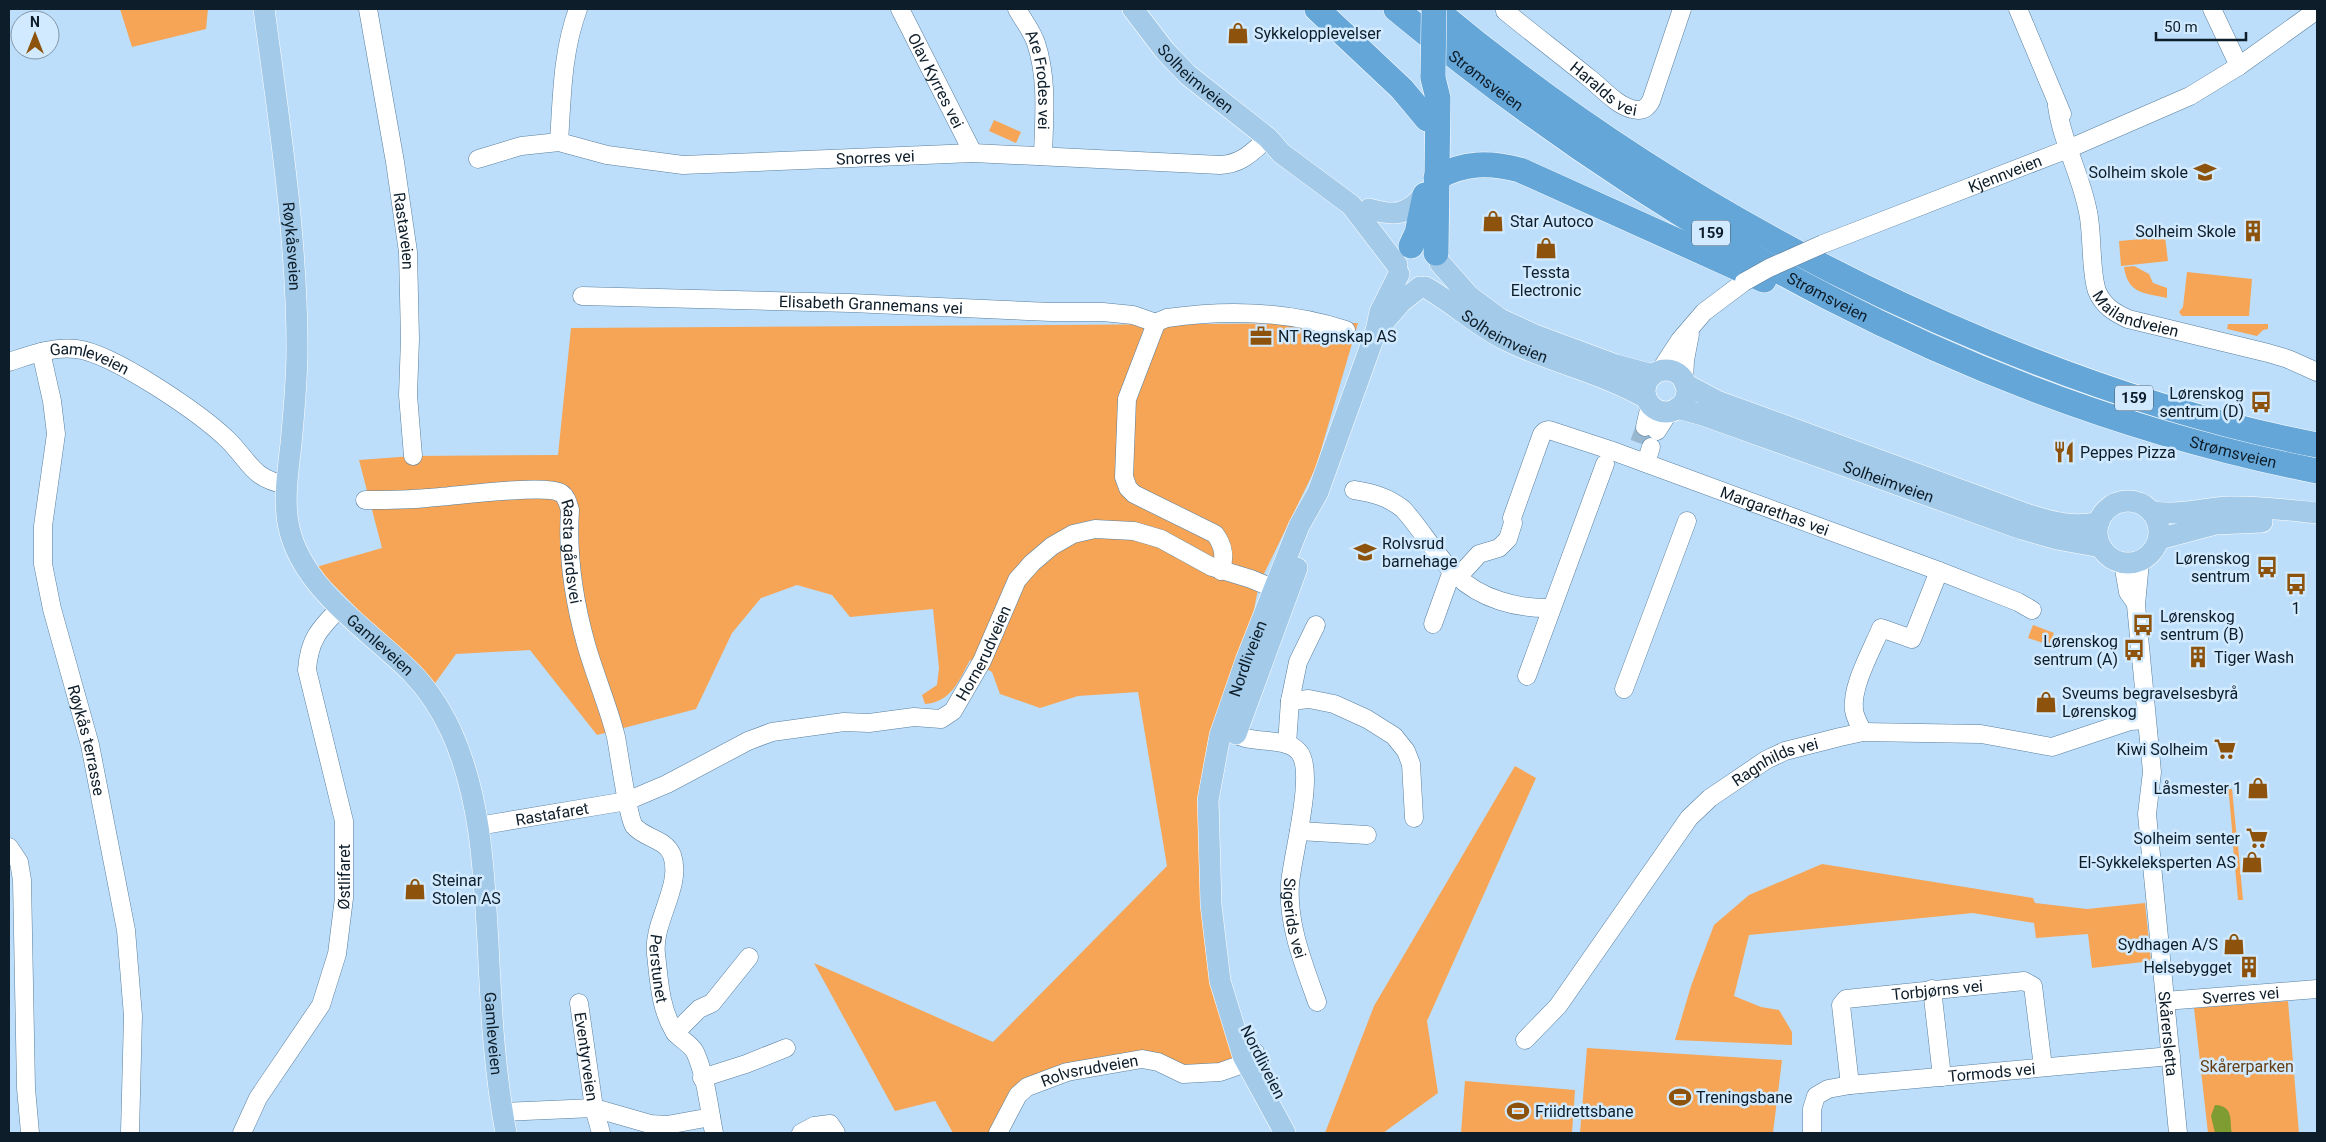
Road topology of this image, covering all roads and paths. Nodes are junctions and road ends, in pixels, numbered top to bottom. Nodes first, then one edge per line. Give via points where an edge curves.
1 (264, 9) edge
2 (368, 9) edge
3 (578, 9) edge
4 (900, 9) edge
5 (1017, 9) edge
6 (1133, 9) edge
7 (1317, 9) edge
8 (1396, 9) edge
9 (1435, 9) edge
10 (1682, 9) edge
11 (2018, 9) edge
12 (2212, 9) edge
13 (2317, 10) edge
14 (1505, 11) dead end
15 (2239, 66) junction
16 (1433, 76) junction
17 (1427, 119) junction
18 (1268, 138) junction
19 (559, 142) junction
20 (2072, 147) junction
21 (973, 152) junction
22 (1043, 156) junction
23 (478, 158) dead end
24 (1431, 186) junction
25 (1368, 209) junction
26 (1404, 258) junction
27 (1438, 258) junction
28 (1422, 287) junction
29 (582, 296) dead end
30 (1156, 323) junction
31 (1691, 329) junction
32 (1346, 330) dead end
33 (1376, 331) junction
34 (42, 352) junction
35 (9, 362) edge
36 (2317, 372) edge
37 (1656, 373) junction
38 (2008, 378) junction
39 (1684, 382) junction
40 (1661, 406) junction
41 (1645, 445) junction
42 (2317, 445) edge
43 (413, 456) dead end
44 (1605, 464) dead end
45 (2317, 470) edge
46 (287, 485) junction
47 (1354, 490) dead end
48 (365, 500) dead end
49 (2153, 512) junction
50 (2317, 513) edge
51 (1687, 520) dead end
52 (2099, 522) junction
53 (2317, 527) edge
54 (2159, 538) junction
55 (2101, 547) junction
56 (2132, 562) junction
57 (1221, 571) junction
58 (1939, 571) junction
59 (1455, 574) junction
60 (1280, 591) junction
61 (340, 608) junction
62 (1551, 608) junction
63 (2032, 610) dead end
64 (1433, 624) dead end
65 (1316, 625) dead end
66 (1527, 676) dead end
67 (1624, 689) dead end
68 (1290, 701) junction
69 (2146, 720) junction
70 (1232, 729) junction
71 (1863, 732) junction
72 (1281, 743) junction
73 (627, 801) junction
74 (1414, 818) dead end
75 (478, 826) junction
76 (1299, 831) junction
77 (1367, 835) dead end
78 (9, 847) edge
79 (749, 958) dead end
80 (1932, 989) junction
81 (2317, 989) edge
82 (2165, 1001) junction
83 (1317, 1002) dead end
84 (580, 1003) dead end
85 (675, 1033) junction
86 (1525, 1040) dead end
87 (786, 1048) dead end
88 (1248, 1056) junction
89 (2171, 1056) junction
90 (2043, 1067) junction
91 (1942, 1077) junction
92 (702, 1078) junction
93 (1850, 1085) junction
94 (594, 1108) junction
95 (502, 1112) junction
96 (712, 1125) edge
97 (30, 1133) edge
98 (130, 1133) edge
99 (242, 1133) edge
100 (506, 1133) edge
101 (601, 1133) edge
102 (801, 1133) edge
103 (836, 1133) edge
104 (998, 1133) edge
105 (1284, 1133) edge
106 (1300, 1133) edge
107 (1812, 1133) edge
108 (2178, 1133) edge

1 - 46 main road, Røykåsveien via 285,175 296,298 297,376
2 - 43 street, Rastaveien via 408,252 408,395
3 - 19 street via 564,68
4 - 21 street, Olav Kyrres vei
5 - 22 street, Are Frodes vei via 1035,41 1042,63
6 - 18 main road, Solheimveien via 1182,70
7 - 17 highway via 1402,89
8 - 38 highway, Strømsveien / 159 via 1533,117 1629,183 1718,238 1885,325
9 - 16 highway, bridge
9 - 42 highway, Strømsveien / 159 via 1544,94 1634,156 1733,217 1849,280 1958,330 2101,386 2236,427
10 - 14 street, Haralds vei via 1651,101 1639,110 1619,102
11 - 20 street, Mailandveien via 2056,106 2060,126
12 - 15 street
13 - 15 street, Kjennveien
15 - 20 street, Kjennveien via 2190,96
16 - 17 highway
16 - 24 highway via 1438,98
17 - 24 highway
18 - 22 street, Snorres vei via 1244,160 1231,165
18 - 25 main road, Solheimveien via 1286,144 1349,190
18 - 26 main road, Solheimveien via 1281,152 1351,205
19 - 21 street, Snorres vei via 607,155 683,165
19 - 23 street, Snorres vei via 521,146
20 - 31 street, Kjennveien, bridge via 1783,261 1744,282 1704,312
20 - 36 street, Mailandveien via 2088,212 2095,285 2109,308 2128,319 2274,355
21 - 22 street, Snorres vei
24 - 25 main road via 1418,203 1404,212
24 - 26 highway via 1417,233
24 - 27 highway
24 - 38 highway via 1457,168 1480,164 1520,170 1871,330
25 - 26 main road, Solheimveien via 1390,233
26 - 27 main road via 1425,245
26 - 28 main road via 1405,282
26 - 33 main road, Nordliveien via 1380,312
27 - 28 main road, Nordliveien via 1438,275
27 - 37 main road, Solheimveien via 1469,296 1500,319 1616,365
28 - 33 main road, Nordliveien via 1401,302
28 - 40 main road, Solheimveien via 1496,335 1616,382
29 - 30 street, Elisabeth Grannemans vei via 1103,312 1133,314
30 - 32 street via 1173,317 1243,312 1312,320
30 - 57 street via 1127,399 1125,482 1134,494 1215,534 1224,557
31 - 37 street, Kjennveien
31 - 39 street, Kjennveien
33 - 60 main road, Nordliveien via 1318,492 1299,526
34 - 35 street, Gamleveien
34 - 46 street, Gamleveien via 73,349 113,362 209,424 260,476
34 - 98 street, Røykås terrasse via 56,434 44,526 43,564 52,609 90,745 126,930 134,1016
37 - 39 main road via 1664,370 1676,373
37 - 40 main road via 1645,388
38 - 45 highway, Strømsveien / 159 via 2061,399 2185,439
39 - 40 main road via 1686,395
39 - 52 main road, Solheimveien via 1717,401 2029,515 2070,525
40 - 41 street
40 - 55 main road, Solheimveien via 1703,415 2022,529
41 - 58 street, Margarethas vei via 1701,483
41 - 59 street, Margarethas vei via 1545,431 1512,518 1508,539 1499,548 1479,554
44 - 62 street
46 - 61 main road, Gamleveien via 287,516 293,541 312,574
47 - 59 street via 1382,496 1404,509
48 - 73 street, Rasta gårdsvei via 530,490 553,490 563,494 570,510 577,608 586,646 610,710
49 - 50 main road via 2169,514 2244,507
49 - 52 main road via 2137,502 2124,501 2111,506
49 - 54 main road via 2159,526
51 - 67 street
52 - 55 main road via 2097,535
53 - 54 main road via 2230,522
54 - 56 main road via 2151,553
55 - 56 main road via 2109,557
56 - 69 street, Skårersletta via 2128,592 2136,605
57 - 60 street, Hornerudveien
57 - 73 street, Hornerudveien via 1161,539 1134,530 1095,528 1073,534 1052,546 1017,580 982,661 953,711 941,719 914,717 869,723 844,722 772,732 748,740 667,784
58 - 63 street, Margarethas vei
58 - 71 street via 1912,639 1881,628 1854,699 1854,712
59 - 62 street via 1470,586 1511,604 1531,609
59 - 64 street
60 - 70 main road, Nordliveien
61 - 75 main road, Gamleveien via 412,673 436,703 463,764
61 - 99 street, Østlifaret via 314,638 307,670 344,820 344,898 337,954 321,1005 258,1098
62 - 66 street
65 - 68 street via 1298,662
68 - 72 street
68 - 74 street via 1309,699 1334,704 1394,736 1411,764
69 - 71 street, Ragnhilds vei via 2130,721 2052,746 1981,734
69 - 82 street, Skårersletta via 2152,772 2148,814
70 - 72 street via 1258,741
70 - 88 main road, Nordliveien via 1210,784 1208,800 1211,905 1219,960
71 - 86 street, Ragnhilds vei via 1785,751 1766,760 1703,805 1669,843 1558,1006
72 - 76 street, Sigerids vei via 1299,752 1305,766
73 - 75 street, Rastafaret
73 - 85 street, Perstunet via 634,825 650,839 667,846 672,856 671,893 655,946 660,991 666,1016
75 - 95 main road, Gamleveien via 486,891 493,1039
76 - 77 street
76 - 83 street, Sigerids vei via 1290,884 1291,914
78 - 97 street via 19,862 22,880 26,1088
79 - 85 street via 712,1003 699,1009
80 - 90 street, Torbjørns vei via 2024,981 2033,986
80 - 91 street
80 - 93 street, Torbjørns vei via 1846,999 1841,1005
81 - 82 street, Sverres vei
82 - 89 street, Skårersletta
84 - 94 street, Eventyrveien
85 - 92 street, Perstunet via 694,1051
87 - 92 street
88 - 104 street, Rolvsrudveien via 1216,1063 1205,1072 1183,1074 1158,1062 1142,1059 1067,1072 1027,1087 1009,1108
88 - 105 main road, Nordliveien
88 - 106 main road, Nordliveien
89 - 90 street, Tormods vei
89 - 108 street, Skårersletta
90 - 91 street, Tormods vei
91 - 93 street, Tormods vei
92 - 96 street, Perstunet
93 - 107 street, Tormods vei via 1828,1089 1816,1096 1812,1109
94 - 95 street, Eventyrveien
94 - 96 street, Eventyrveien via 650,1124
94 - 101 street, Eventyrveien
95 - 100 main road, Gamleveien
102 - 103 street via 814,1126 830,1124

